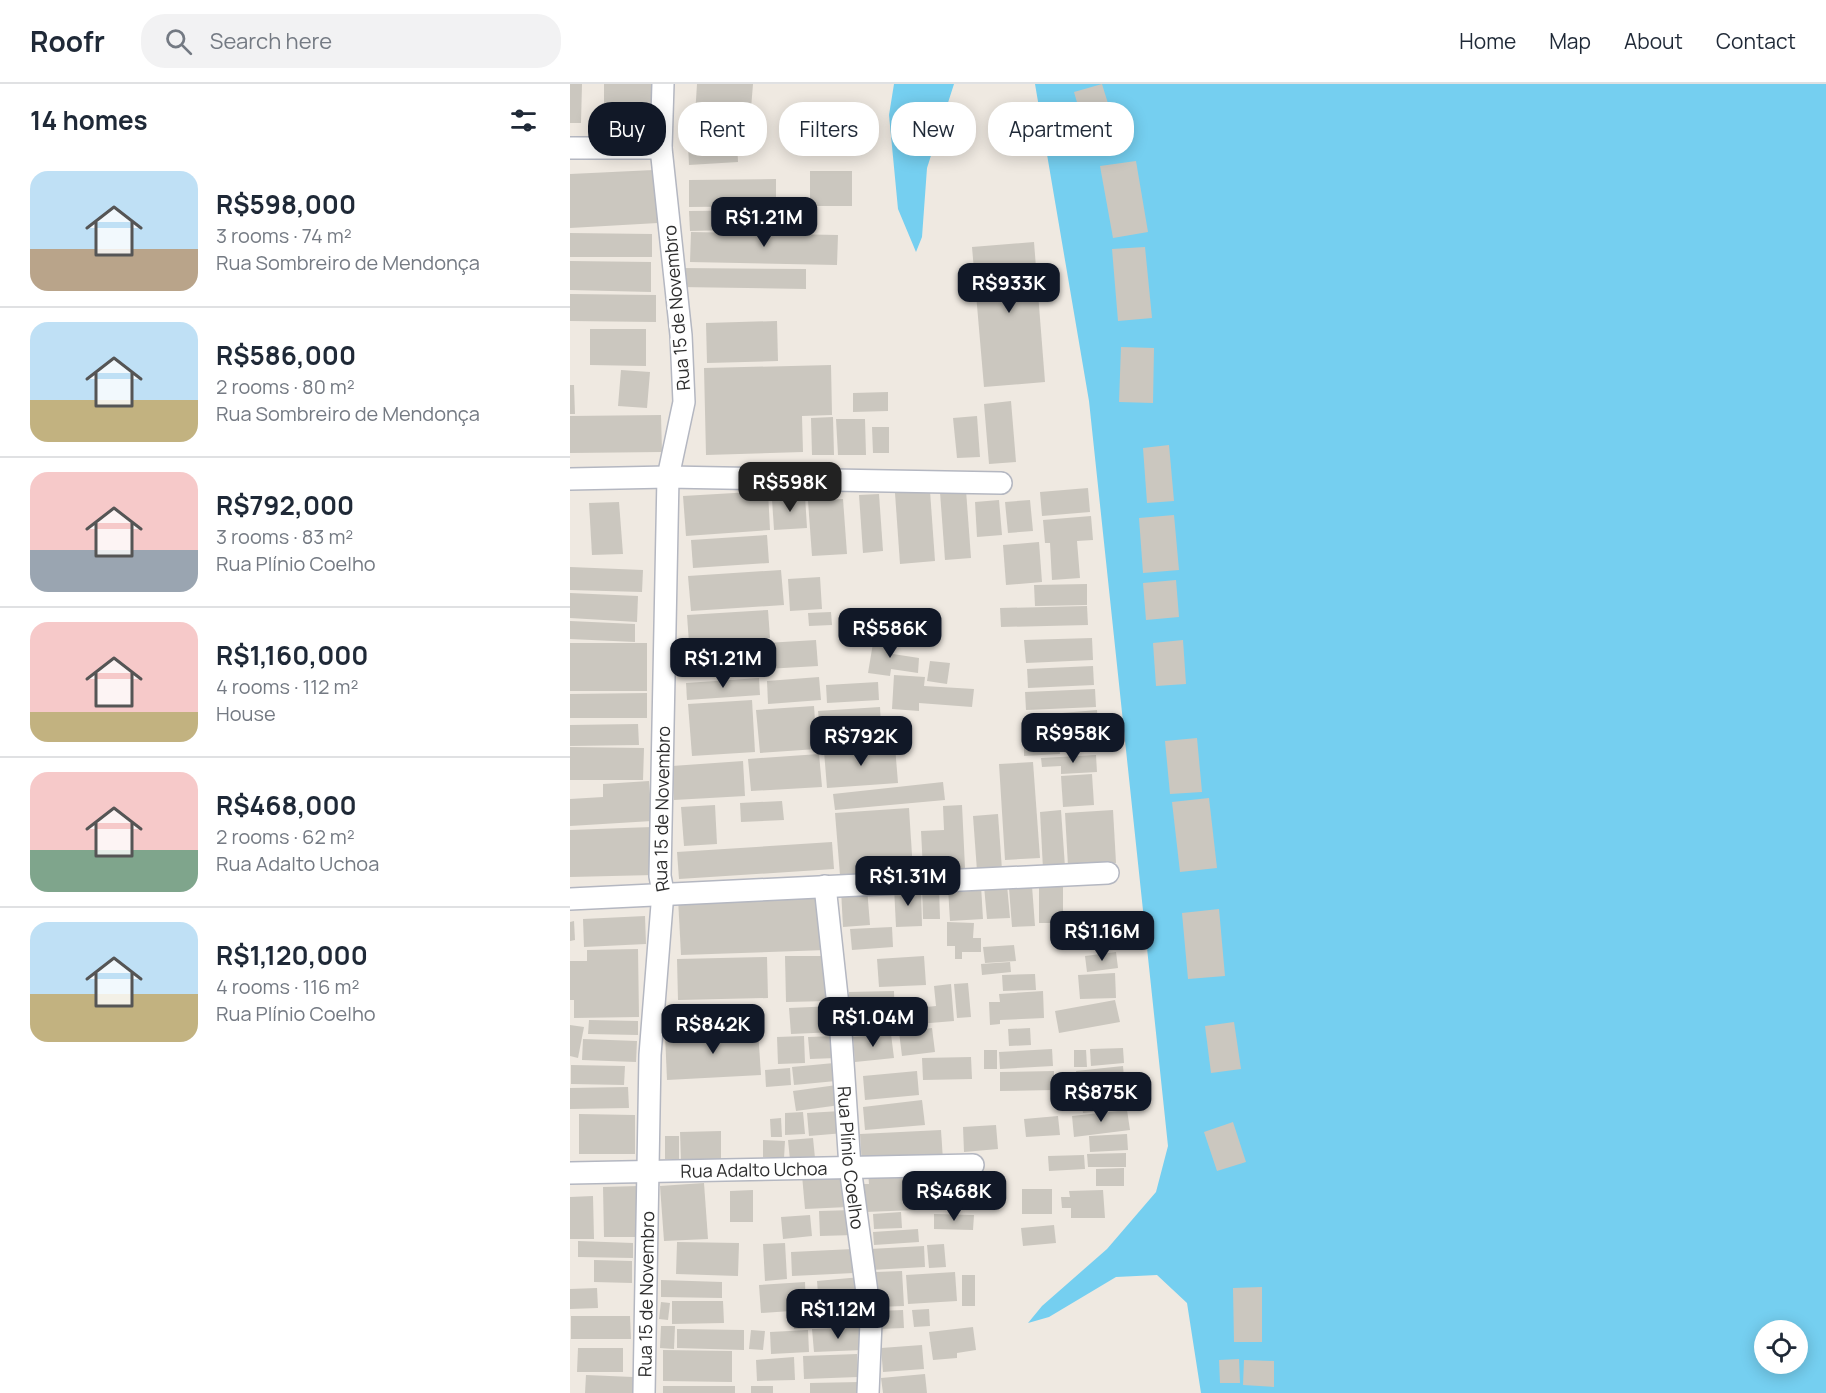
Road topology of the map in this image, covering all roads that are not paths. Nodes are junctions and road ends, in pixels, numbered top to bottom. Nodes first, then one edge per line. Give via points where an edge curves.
1 (663, 84) edge
2 (662, 102) edge
3 (570, 148) edge
4 (588, 148) edge
5 (662, 156) edge
6 (668, 477) junction
7 (570, 478) edge
8 (1001, 483) dead end
9 (1108, 873) dead end
10 (825, 886) junction
11 (663, 892) junction
12 (570, 899) edge
13 (974, 1165) dead end
14 (850, 1167) junction
15 (647, 1172) junction
16 (570, 1173) edge
17 (644, 1393) edge
18 (868, 1393) edge

1 - 2 street, Rua 15 de Novembro
3 - 4 street
5 - 6 street, Rua 15 de Novembro via 681,335 684,402
6 - 7 street
6 - 8 street
6 - 11 street, Rua 15 de Novembro via 660,864
9 - 10 street
10 - 11 street
10 - 14 street, Rua Plínio Coelho
11 - 12 street
11 - 15 street, Rua 15 de Novembro via 650,1055
13 - 14 street, Rua Adalto Uchoa
14 - 15 street, Rua Adalto Uchoa
14 - 18 street, Rua Plínio Coelho via 872,1322
15 - 16 street, Rua Adalto Uchoa
15 - 17 street, Rua 15 de Novembro

